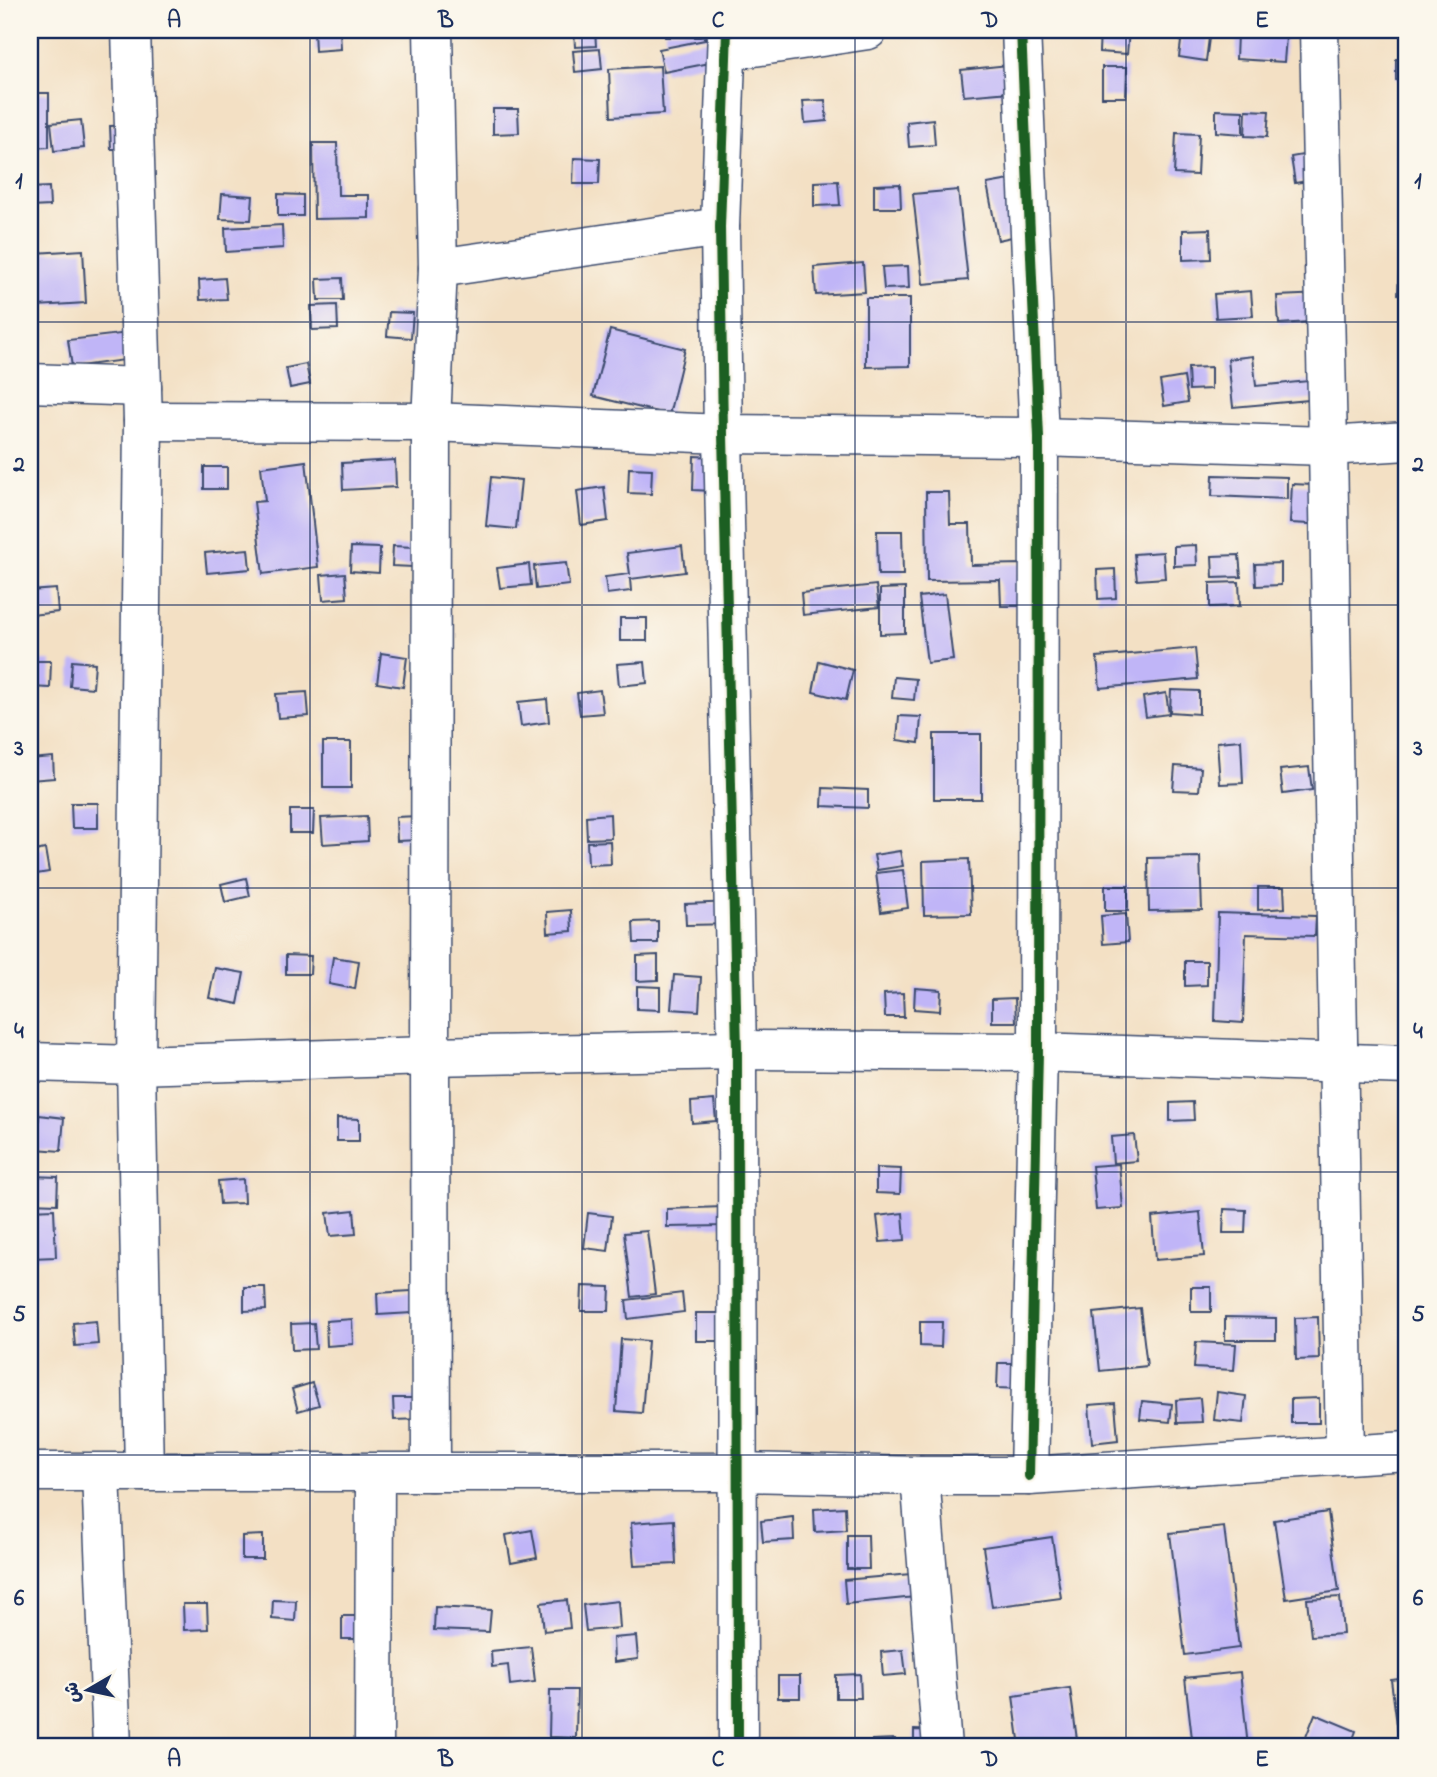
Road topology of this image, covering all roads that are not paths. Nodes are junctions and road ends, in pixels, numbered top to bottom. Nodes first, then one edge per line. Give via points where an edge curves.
1 (131, 30) edge
2 (433, 30) edge
3 (868, 30) edge
4 (1021, 30) edge
5 (1319, 30) edge
6 (727, 41) edge
7 (720, 227) junction
8 (438, 268) junction
9 (30, 383) edge
10 (143, 404) junction
11 (431, 422) junction
12 (723, 435) junction
13 (1039, 437) junction
14 (1407, 441) edge
15 (1328, 446) junction
16 (737, 1050) junction
17 (1038, 1052) junction
18 (430, 1056) junction
19 (30, 1062) edge
20 (1338, 1063) junction
21 (136, 1065) junction
22 (1407, 1065) edge
23 (1407, 1451) edge
24 (1345, 1455) junction
25 (30, 1472) edge
26 (102, 1472) junction
27 (144, 1472) junction
28 (375, 1472) junction
29 (432, 1472) junction
30 (739, 1472) junction
31 (920, 1476) junction
32 (1029, 1476) junction
33 (112, 1747) edge
34 (374, 1747) edge
35 (738, 1747) edge
36 (942, 1747) edge

1 - 10 street
2 - 8 street
3 - 6 street
4 - 13 street
5 - 15 street
6 - 7 street
7 - 8 street
7 - 12 street
8 - 11 street
9 - 10 street
10 - 11 street
10 - 21 street
11 - 12 street
11 - 18 street
12 - 13 street
12 - 16 street
13 - 15 street
13 - 17 street
14 - 15 street
15 - 20 street
16 - 17 street
16 - 18 street
16 - 30 street
17 - 20 street
17 - 32 street
18 - 21 street
18 - 29 street
19 - 21 street
20 - 22 street
20 - 24 street
21 - 27 street
23 - 24 street
24 - 32 street
25 - 26 street
26 - 27 street
26 - 33 street
27 - 28 street
28 - 29 street
28 - 34 street
29 - 30 street
30 - 31 street
30 - 35 street
31 - 32 street
31 - 36 street

